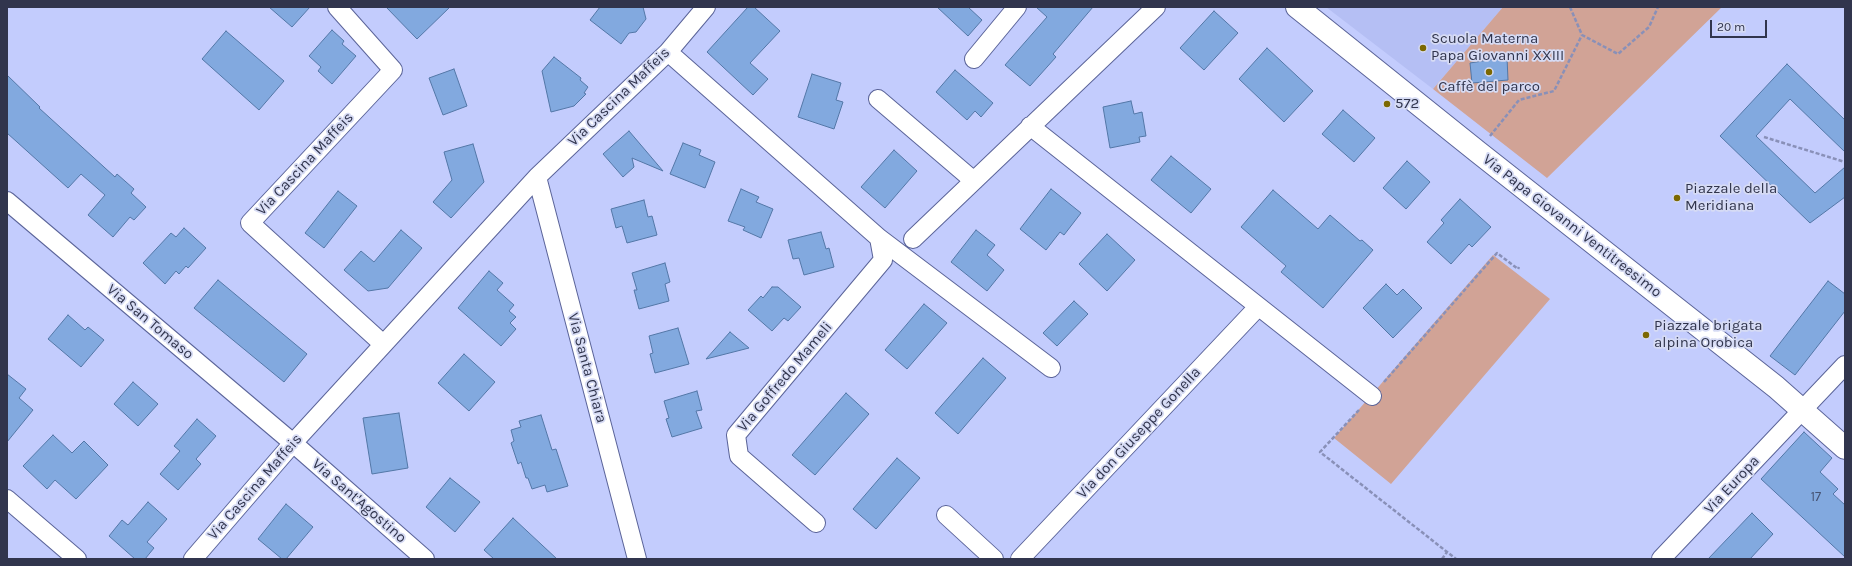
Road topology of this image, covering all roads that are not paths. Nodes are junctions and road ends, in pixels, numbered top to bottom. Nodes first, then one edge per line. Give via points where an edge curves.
1 (337, 7) edge
2 (706, 7) edge
3 (1018, 7) edge
4 (1156, 7) edge
5 (1297, 7) edge
6 (668, 52) junction
7 (974, 59) dead end
8 (878, 99) dead end
9 (1030, 126) junction
10 (537, 177) junction
11 (974, 181) junction
12 (7, 201) edge
13 (879, 238) junction
14 (913, 239) dead end
15 (1258, 307) junction
16 (383, 344) junction
17 (1845, 365) edge
18 (1051, 368) dead end
19 (1372, 396) road end
20 (1803, 410) junction
21 (293, 443) junction
22 (1845, 448) edge
23 (7, 499) edge
24 (946, 515) dead end
25 (816, 523) dead end
26 (77, 559) edge
27 (193, 559) edge
28 (425, 559) edge
29 (637, 559) edge
30 (994, 559) edge
31 (1020, 559) edge
32 (1663, 559) edge

1 - 16 street, Via Cascina Maffeis via 393,70 250,223
2 - 6 street, Via Cascina Maffeis
3 - 7 street
4 - 9 street
5 - 20 street, Via Papa Giovanni Ventitreesimo
6 - 10 street, Via Cascina Maffeis
6 - 13 street
8 - 11 street
9 - 11 street
9 - 15 street
10 - 16 street, Via Cascina Maffeis
10 - 29 street, Via Santa Chiara
11 - 14 street
12 - 21 street, Via San Tomaso
13 - 18 street
13 - 25 street, Via Goffredo Mameli via 883,260 736,435 739,456
15 - 19 street
15 - 31 street, Via don Giuseppe Gonella
16 - 21 street, Via Cascina Maffeis
17 - 20 street, Via Europa
20 - 22 street, Via Papa Giovanni Ventitreesimo
20 - 32 street, Via Europa
21 - 27 street, Via Cascina Maffeis
21 - 28 street, Via Sant'Agostino
23 - 26 street
24 - 30 street

